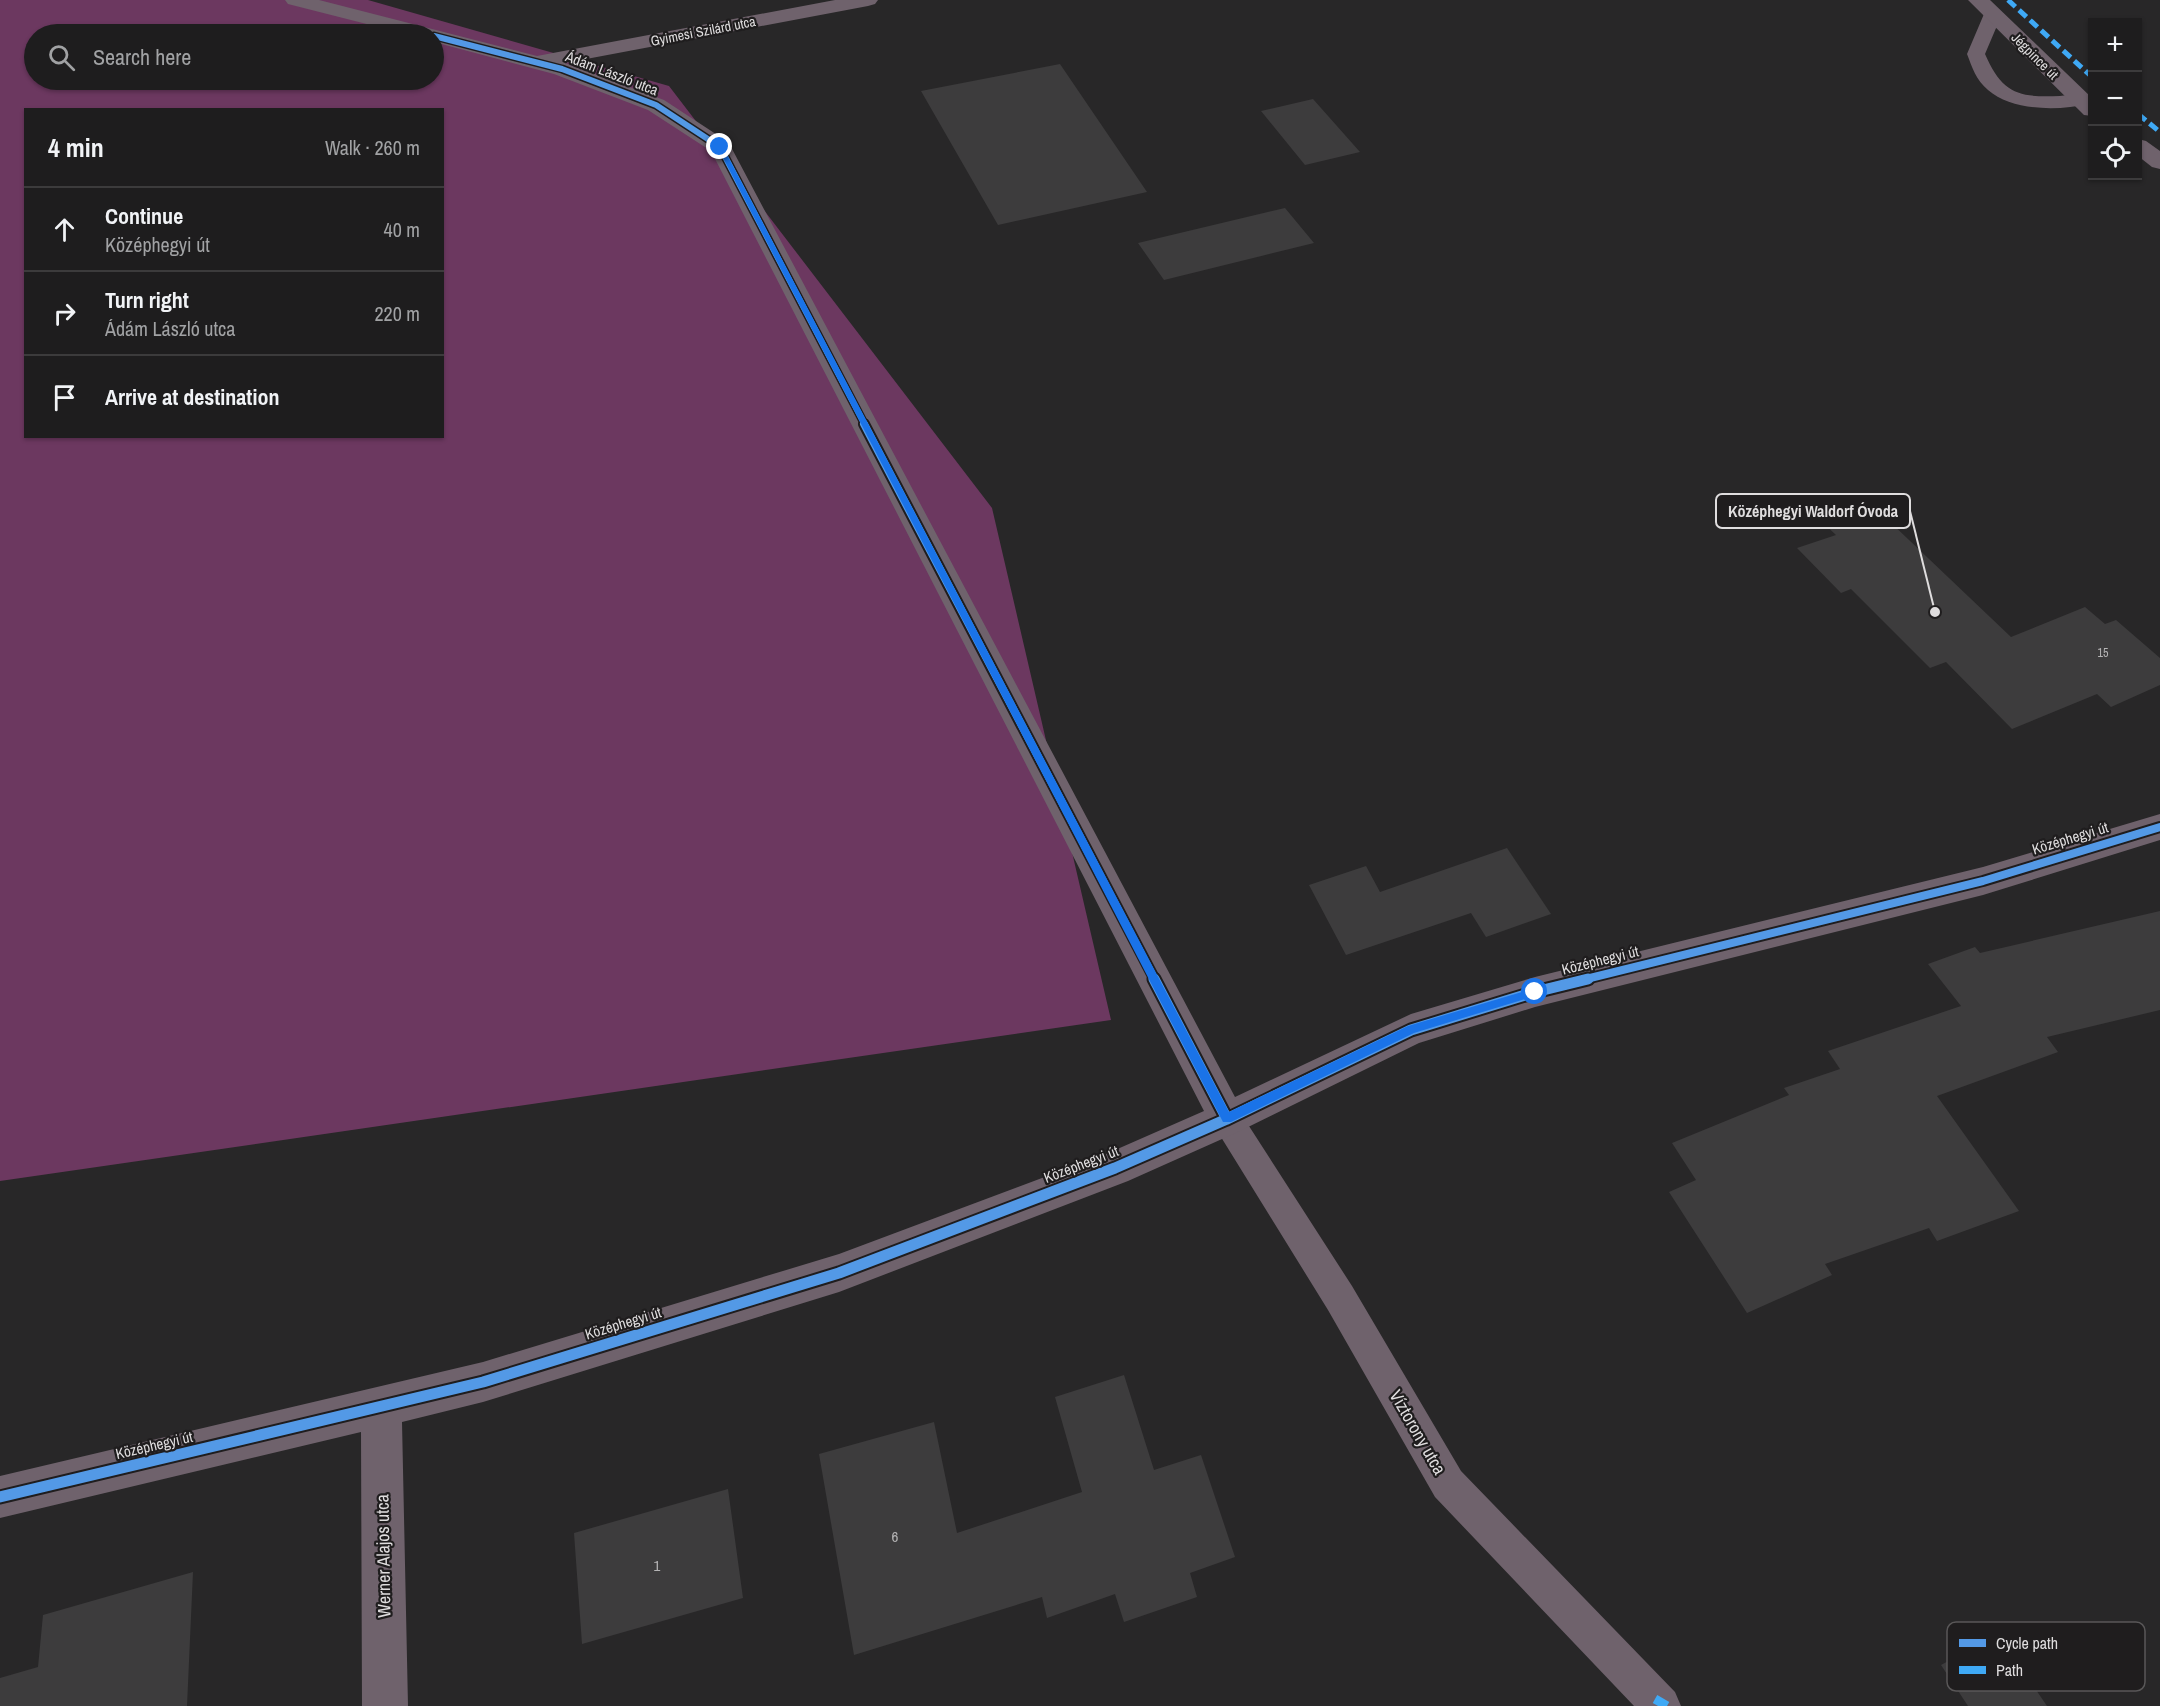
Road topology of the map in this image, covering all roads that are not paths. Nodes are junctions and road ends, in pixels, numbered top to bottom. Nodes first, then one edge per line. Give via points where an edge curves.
1 (294, 0) edge
2 (868, 0) edge
3 (1986, 7) edge
4 (389, 24) edge
5 (444, 39) edge
6 (537, 62) junction
7 (2087, 105) edge
8 (2142, 149) edge
9 (2160, 162) edge
10 (2160, 827) edge
11 (1227, 1119) junction
12 (381, 1407) junction
13 (0, 1497) edge
14 (385, 1706) edge
15 (1661, 1706) edge

1 - 4 street
2 - 6 street, Gyimesi Szilárd utca
3 - 7 street, Jégpince út
3 - 7 lane via 1976,54 1984,75 2000,91 2020,100
5 - 6 street, Ádám László utca
6 - 11 street, Ádám László utca via 656,105 720,147
8 - 9 street
10 - 11 street, Középhegyi út via 1983,880 1535,992 1411,1029
11 - 12 street, Középhegyi út via 1115,1168 839,1273 483,1382
11 - 15 lane, Víztorony utca via 1340,1298 1448,1484
12 - 13 street, Középhegyi út
12 - 14 street, Werner Alajos utca

